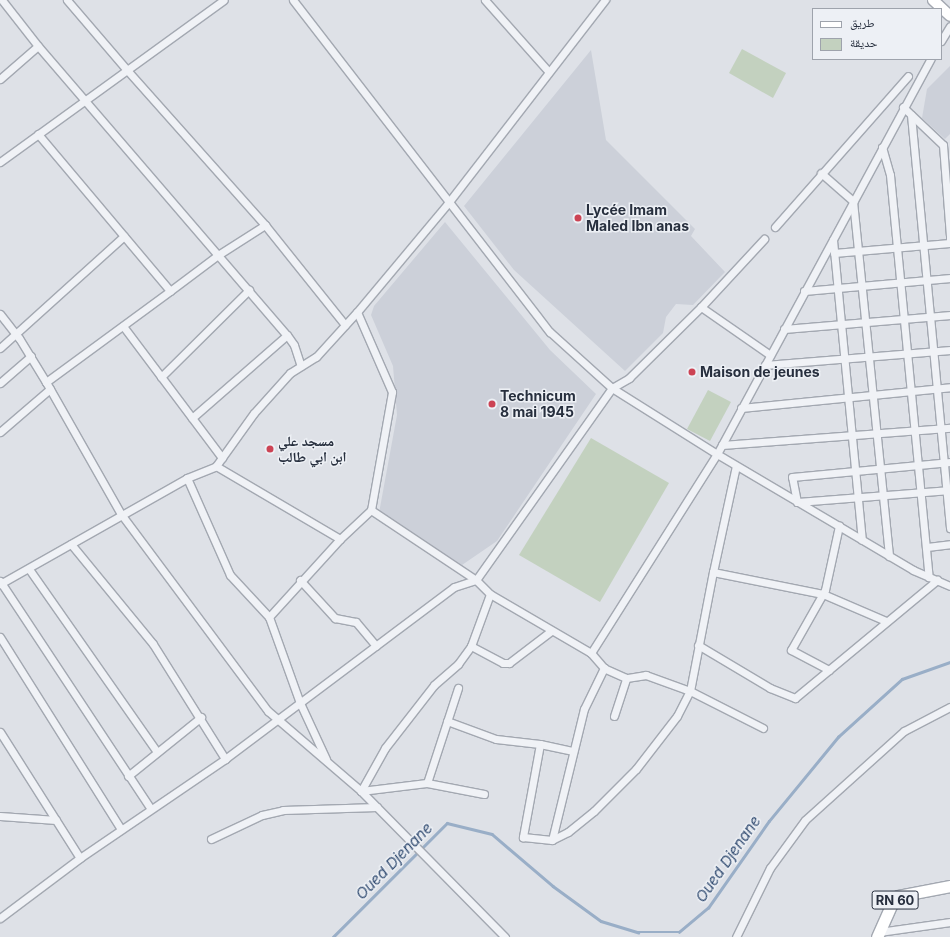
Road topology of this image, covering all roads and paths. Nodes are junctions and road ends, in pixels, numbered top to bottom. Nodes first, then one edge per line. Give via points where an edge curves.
1 (2, 0) edge
2 (67, 0) edge
3 (224, 0) edge
4 (293, 0) edge
5 (605, 0) edge
6 (933, 0) edge
7 (490, 2) edge
8 (942, 8) edge
9 (942, 8) edge
10 (950, 16) edge
11 (950, 26) edge
12 (942, 39) edge
13 (38, 46) junction
14 (930, 60) edge
15 (126, 70) junction
16 (549, 72) junction
17 (1, 76) edge
18 (908, 76) dead end
19 (84, 100) junction
20 (903, 107) junction
21 (911, 115) junction
22 (38, 134) junction
23 (882, 147) junction
24 (950, 148) edge
25 (944, 155) junction
26 (0, 161) edge
27 (821, 173) junction
28 (853, 201) junction
29 (448, 203) junction
30 (265, 225) junction
31 (775, 227) dead end
32 (124, 236) junction
33 (950, 237) edge
34 (764, 239) dead end
35 (832, 239) junction
36 (924, 245) junction
37 (896, 247) junction
38 (860, 250) junction
39 (834, 253) junction
40 (218, 255) junction
41 (950, 278) edge
42 (927, 280) junction
43 (899, 283) junction
44 (863, 286) junction
45 (837, 288) junction
46 (249, 290) junction
47 (170, 291) junction
48 (804, 291) junction
49 (701, 306) junction
50 (357, 312) junction
51 (0, 314) edge
52 (950, 315) edge
53 (931, 317) junction
54 (903, 320) junction
55 (866, 322) junction
56 (345, 325) junction
57 (842, 325) junction
58 (123, 326) junction
59 (784, 329) junction
60 (17, 335) junction
61 (287, 336) junction
62 (0, 348) edge
63 (950, 350) edge
64 (934, 352) junction
65 (770, 355) junction
66 (908, 355) junction
67 (31, 356) junction
68 (870, 358) junction
69 (846, 359) junction
70 (765, 365) junction
71 (301, 366) junction
72 (161, 377) junction
73 (46, 382) junction
74 (0, 383) edge
75 (950, 387) edge
76 (612, 388) junction
77 (937, 388) junction
78 (50, 389) junction
79 (911, 391) junction
80 (874, 394) junction
81 (850, 397) junction
82 (742, 408) junction
83 (192, 418) junction
84 (950, 428) edge
85 (940, 429) junction
86 (916, 431) junction
87 (0, 432) edge
88 (877, 433) junction
89 (853, 435) junction
90 (722, 444) junction
91 (716, 454) junction
92 (222, 458) junction
93 (947, 462) edge
94 (919, 465) junction
95 (216, 466) junction
96 (736, 466) junction
97 (881, 468) junction
98 (857, 470) junction
99 (187, 478) junction
100 (948, 490) edge
101 (921, 492) junction
102 (883, 495) junction
103 (859, 496) junction
104 (798, 502) junction
105 (371, 510) junction
106 (121, 514) junction
107 (839, 526) junction
108 (950, 528) edge
109 (340, 539) junction
110 (862, 540) junction
111 (71, 544) junction
112 (950, 544) edge
113 (927, 546) junction
114 (889, 556) junction
115 (29, 568) junction
116 (713, 572) junction
117 (930, 577) junction
118 (300, 580) junction
119 (476, 580) junction
120 (937, 580) junction
121 (0, 583) edge
122 (950, 586) edge
123 (490, 594) junction
124 (822, 594) junction
125 (269, 617) junction
126 (886, 621) junction
127 (551, 631) junction
128 (0, 637) edge
129 (698, 645) junction
130 (376, 646) junction
131 (471, 646) junction
132 (591, 653) junction
133 (604, 668) junction
134 (829, 670) junction
135 (626, 678) junction
136 (458, 688) dead end
137 (690, 691) junction
138 (300, 703) junction
139 (950, 707) edge
140 (614, 716) dead end
141 (200, 717) junction
142 (277, 719) junction
143 (447, 721) junction
144 (763, 728) dead end
145 (0, 732) edge
146 (540, 744) junction
147 (572, 751) junction
148 (157, 752) junction
149 (225, 758) junction
150 (327, 762) junction
151 (128, 776) junction
152 (427, 783) junction
153 (361, 790) junction
154 (484, 794) dead end
155 (377, 807) junction
156 (151, 809) junction
157 (0, 816) edge
158 (56, 820) junction
159 (121, 829) junction
160 (211, 839) dead end
161 (552, 840) junction
162 (80, 858) junction
163 (950, 878) edge
164 (950, 886) edge
165 (934, 890) junction
166 (0, 918) edge
167 (950, 922) edge
168 (878, 934) edge
169 (506, 937) edge
170 (736, 937) edge

1 - 13 street
2 - 15 street
3 - 15 street
4 - 29 street
5 - 16 street
6 - 8 main road
7 - 16 street
9 - 10 main road
11 - 12 street
13 - 17 street
13 - 19 street
14 - 20 street
15 - 19 street
15 - 30 street
16 - 29 street
18 - 27 street
19 - 22 street
19 - 40 street
20 - 21 street
20 - 23 street
21 - 25 street via 943,146
21 - 36 street
22 - 26 street
22 - 32 street
23 - 28 street
23 - 37 street via 890,175
24 - 25 street
25 - 33 street
27 - 28 street
27 - 31 street
28 - 35 street
28 - 38 street
29 - 50 street
29 - 76 street via 550,332
30 - 40 street
30 - 56 street
32 - 47 street
32 - 60 street
33 - 36 street via 950,243
34 - 49 street
35 - 39 street
35 - 48 street
36 - 37 street
36 - 42 street
37 - 38 street
37 - 43 street
38 - 39 street
38 - 44 street
39 - 45 street
40 - 46 street
40 - 47 street
41 - 42 street
42 - 43 street
42 - 53 street
43 - 44 street
43 - 54 street
44 - 45 street
44 - 55 street
45 - 48 street
45 - 57 street
46 - 61 street
46 - 72 street
47 - 58 street
48 - 59 street
49 - 65 street
49 - 76 street via 629,378
50 - 56 street
50 - 105 street via 392,392
51 - 60 street
52 - 53 street
53 - 54 street
53 - 64 street
54 - 55 street
54 - 66 street
55 - 57 street
55 - 68 street
56 - 71 street via 316,358
57 - 59 street
57 - 69 street
58 - 72 street
58 - 73 street
59 - 65 street
60 - 62 street
60 - 67 street
61 - 71 street via 294,345
61 - 83 street
63 - 64 street
64 - 66 street
64 - 77 street
65 - 70 street
66 - 68 street
66 - 79 street
67 - 73 street
67 - 74 street
68 - 69 street
68 - 80 street
69 - 70 street
69 - 81 street
70 - 82 street
71 - 92 street via 290,373 254,413
72 - 83 street
73 - 78 street
75 - 77 street
76 - 91 street
76 - 119 street
77 - 79 street
77 - 85 street
78 - 87 street
78 - 106 street
79 - 80 street
79 - 86 street
80 - 81 street
80 - 88 street
81 - 82 street
81 - 89 street
82 - 90 street
83 - 92 street
84 - 85 street
85 - 86 street
85 - 93 street
86 - 88 street
86 - 94 street
88 - 89 street
88 - 97 street
89 - 90 street
89 - 98 street
90 - 91 street
91 - 96 street
91 - 132 street
92 - 95 street
93 - 94 street
93 - 100 street
94 - 97 street
94 - 101 street
95 - 99 street
95 - 109 street
96 - 104 street
96 - 116 street
97 - 98 street
97 - 102 street
98 - 103 street
98 - 104 street via 792,477
99 - 106 street
99 - 125 street via 230,575
100 - 101 street
100 - 108 street
101 - 102 street
101 - 113 street
102 - 103 street
102 - 114 street
103 - 104 street
103 - 110 street
104 - 107 street
105 - 109 street
105 - 119 street
106 - 111 street
106 - 142 street via 263,705
107 - 110 street
107 - 124 street
109 - 118 street
110 - 114 street
111 - 115 street
111 - 141 street via 153,644
112 - 113 street
113 - 117 street
114 - 117 street
115 - 121 street
115 - 148 street
116 - 124 street
116 - 129 street
117 - 120 street
118 - 125 street
118 - 130 street via 335,618 356,622
119 - 123 street
119 - 130 street via 454,587
120 - 122 street
120 - 126 street
121 - 151 street
123 - 127 street
123 - 131 street
124 - 126 street
124 - 134 street via 791,650
125 - 138 street
126 - 134 street
127 - 131 street via 509,663 503,663
127 - 132 street
128 - 159 street
129 - 134 street via 770,688 795,698
129 - 137 street
130 - 138 street
131 - 153 street via 458,664 434,684 385,748
132 - 133 street
133 - 135 street
133 - 147 street via 584,709
135 - 137 street via 646,675
135 - 140 street
136 - 143 street
137 - 144 street
137 - 161 street via 677,716 636,769 594,811 568,832
138 - 142 street
138 - 150 street
139 - 170 street via 904,731 805,820 770,868
141 - 148 street
141 - 149 street
142 - 149 street
142 - 150 street
143 - 146 street via 496,739
143 - 152 street
145 - 158 street
146 - 147 street
146 - 161 street via 523,837
147 - 161 street
148 - 151 street
149 - 156 street
150 - 153 street
151 - 156 street
152 - 153 street
152 - 154 street
153 - 155 street
155 - 160 street via 283,810 262,815
155 - 169 street
156 - 159 street
157 - 158 street
158 - 162 street
159 - 162 street
162 - 166 street
163 - 165 main road, RN 60
164 - 165 main road
165 - 168 main road, RN 60 via 898,896 891,905
167 - 168 street

